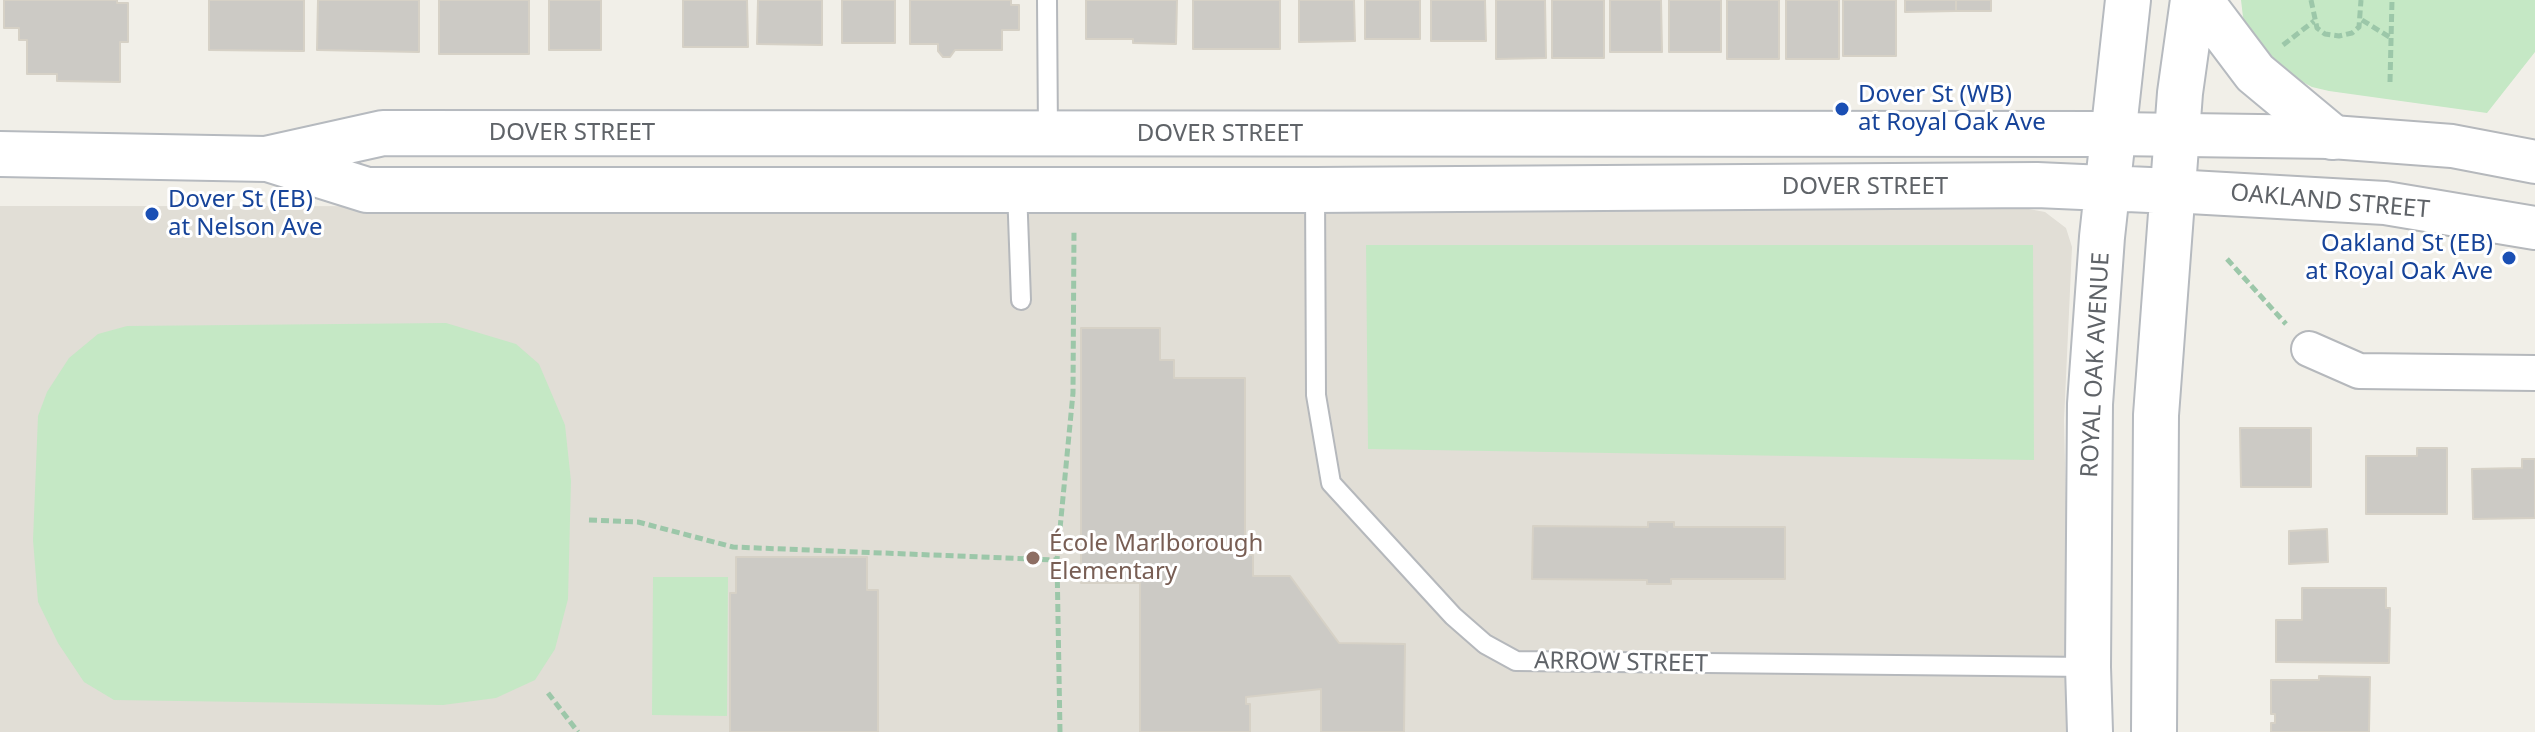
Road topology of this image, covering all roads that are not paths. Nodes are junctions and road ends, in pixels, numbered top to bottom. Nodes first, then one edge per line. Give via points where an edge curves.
1 (1047, 0) edge
2 (2128, 0) edge
3 (2193, 0) edge
4 (2200, 0) edge
5 (1048, 133) junction
6 (2113, 134) junction
7 (2177, 134) junction
8 (2332, 137) junction
9 (0, 154) edge
10 (266, 159) junction
11 (2535, 162) edge
12 (2107, 188) junction
13 (1017, 189) junction
14 (1315, 190) junction
15 (2172, 191) junction
16 (2535, 228) edge
17 (1021, 300) dead end
18 (2309, 349) road end
19 (2535, 373) edge
20 (2088, 667) junction
21 (2090, 732) edge
22 (2154, 732) edge

1 - 5 lane
2 - 6 main road, ROYAL OAK AVENUE
3 - 7 main road
4 - 8 main road via 2255,73
5 - 6 main road, DOVER STREET
5 - 10 main road, DOVER STREET via 383,133
6 - 7 street, DOVER STREET
6 - 12 main road, ROYAL OAK AVENUE
7 - 8 street
7 - 15 main road
8 - 11 street via 2452,146
9 - 10 main road, DOVER STREET
10 - 13 main road, DOVER STREET via 367,190
12 - 14 main road, DOVER STREET
12 - 15 main road, DOVER STREET
12 - 20 main road, ROYAL OAK AVENUE via 2090,404
13 - 14 main road, DOVER STREET
13 - 17 lane
14 - 20 lane, ARROW STREET via 1316,395 1331,483 1485,644 1516,661
15 - 16 street, OAKLAND STREET via 2385,203
15 - 22 main road via 2156,415
18 - 19 street via 2359,371
20 - 21 main road, ROYAL OAK AVENUE

